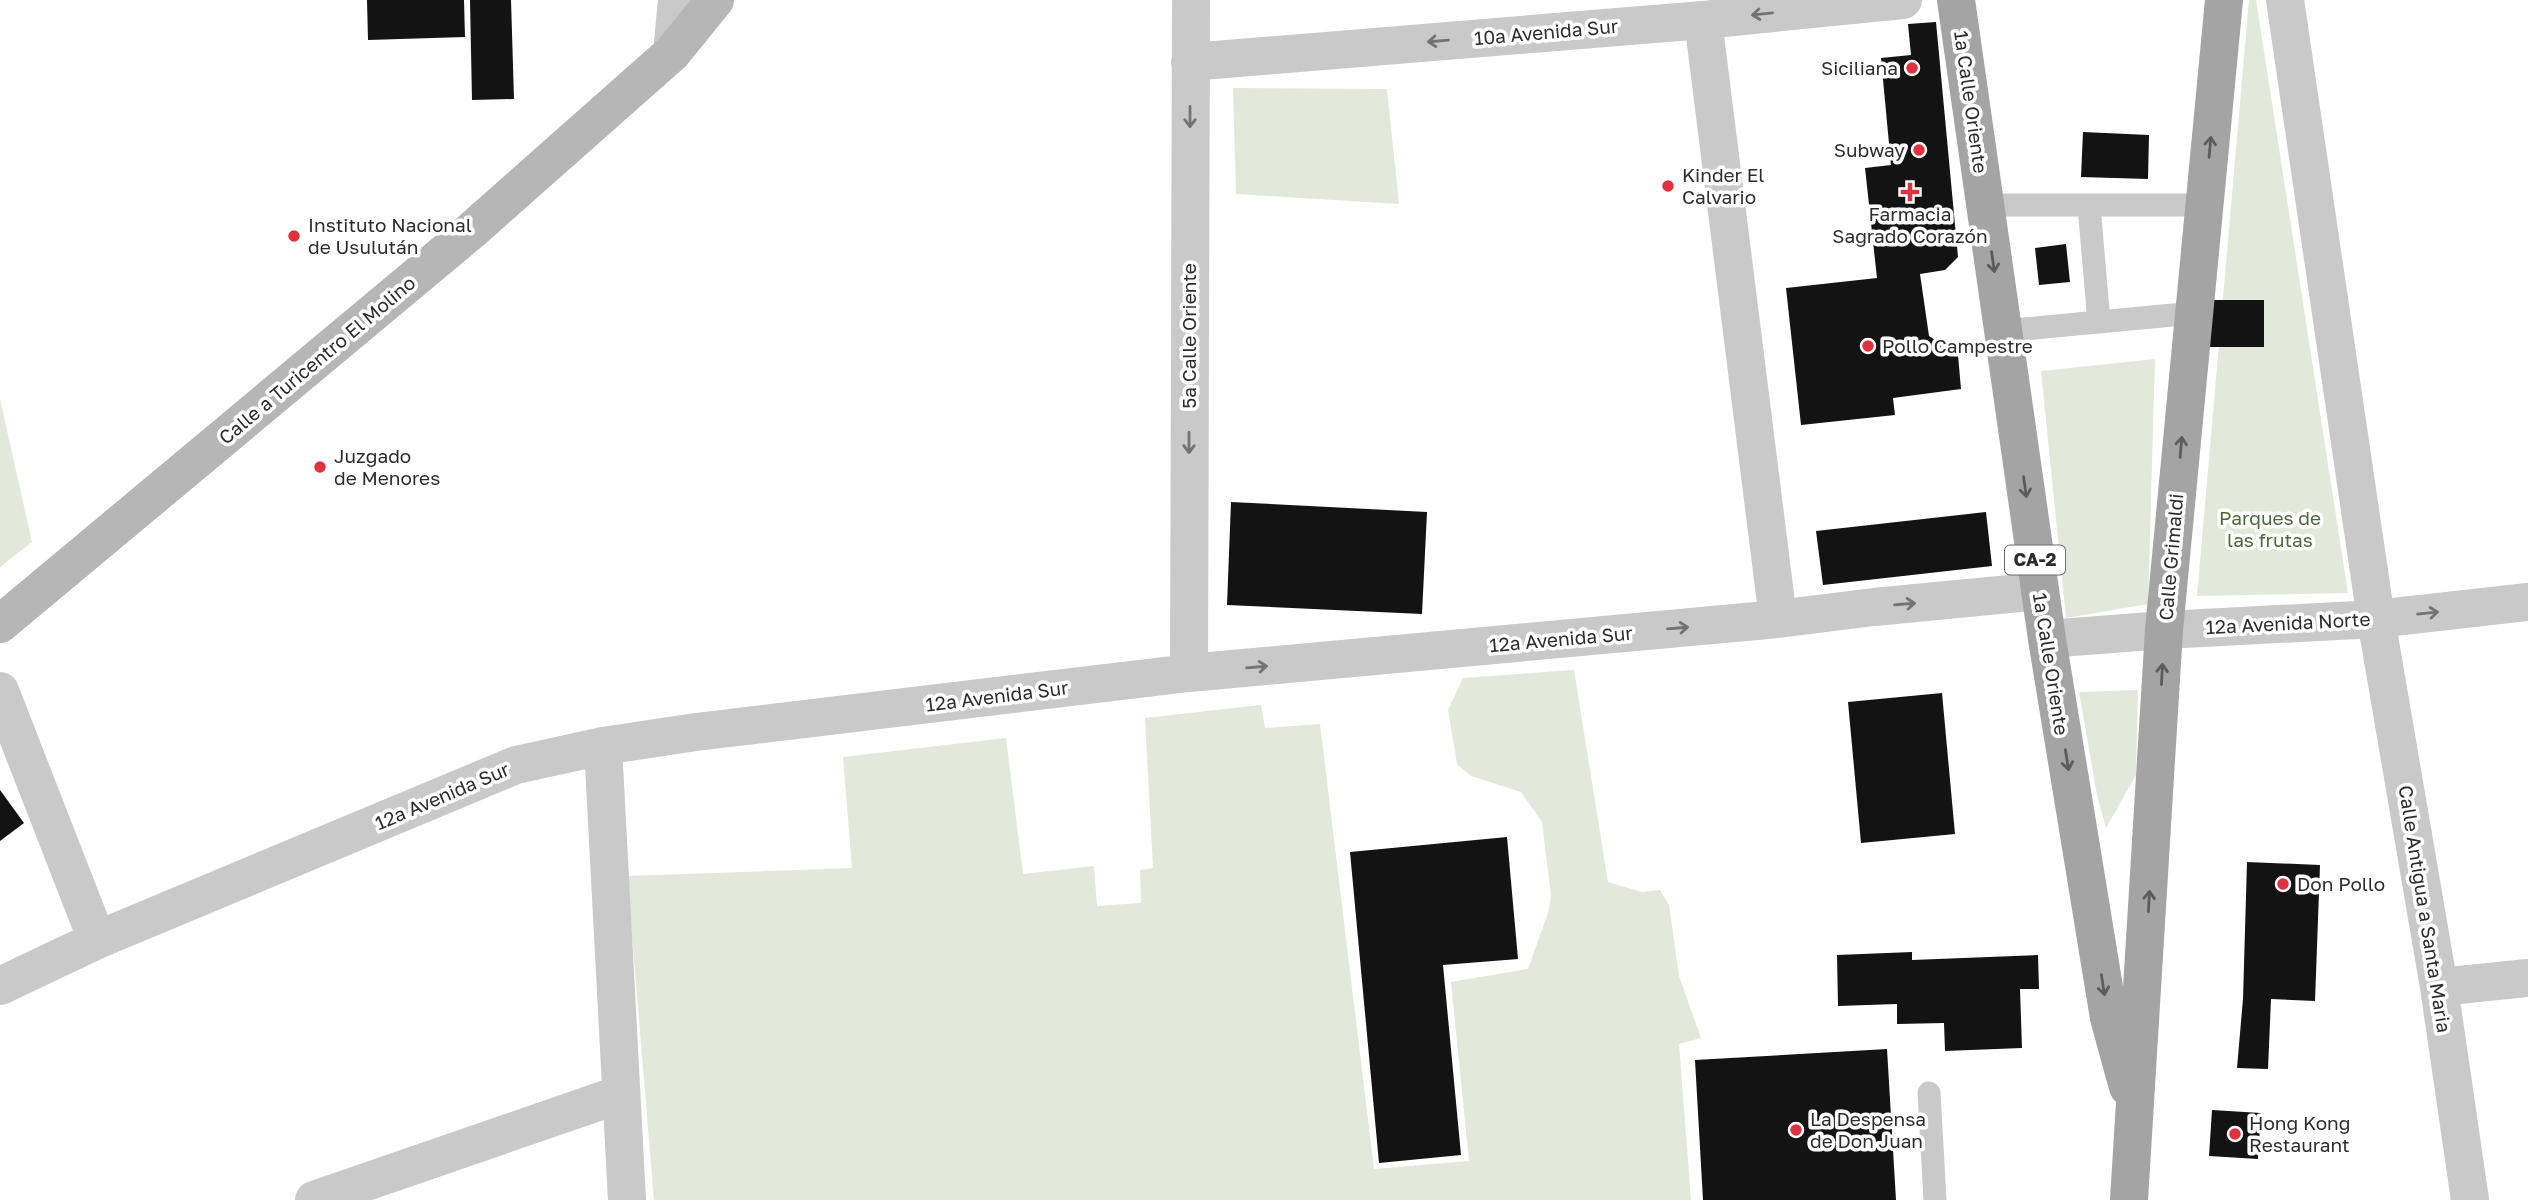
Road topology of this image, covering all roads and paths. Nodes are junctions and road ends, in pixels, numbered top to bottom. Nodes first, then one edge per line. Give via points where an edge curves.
1 (677, 0) edge
2 (715, 0) edge
3 (1191, 0) edge
4 (1903, 0) edge
5 (1956, 0) edge
6 (2224, 0) edge
7 (2285, 0) edge
8 (1703, 20) junction
9 (672, 53) junction
10 (1190, 62) junction
11 (1985, 205) junction
12 (2204, 205) junction
13 (2089, 206) junction
14 (2194, 313) junction
15 (2099, 322) junction
16 (2003, 331) junction
17 (2040, 591) junction
18 (2528, 602) edge
19 (1778, 619) junction
20 (2376, 619) junction
21 (0, 624) edge
22 (2164, 630) junction
23 (2047, 639) junction
24 (1189, 673) junction
25 (0, 691) edge
26 (603, 746) junction
27 (97, 940) junction
28 (2528, 978) edge
29 (0, 986) edge
30 (2439, 987) junction
31 (1929, 1093) dead end
32 (621, 1094) junction
33 (2136, 1116) junction
34 (314, 1200) edge
35 (627, 1200) edge
36 (1935, 1200) edge
37 (2130, 1200) edge
38 (2470, 1200) edge

1 - 9 street
2 - 9 street, Calle a Turicentro El Molino
3 - 10 street, 5a Calle Oriente
4 -> 8 street, 10a Avenida Sur
5 - 11 main road, 1a Calle Oriente / CA-2
12 -> 6 main road, Calle Grimaldi / CA-2
7 - 20 street, Calle Antigua a Santa Maria
8 -> 10 street, 10a Avenida Sur
8 - 19 street
9 - 21 street, Calle a Turicentro El Molino via 471,231
10 -> 24 street, 5a Calle Oriente
11 - 13 lane
11 -> 16 main road, 1a Calle Oriente / CA-2
12 - 13 lane
12 - 14 main road, Calle Grimaldi / CA-2
13 - 15 lane
14 - 15 lane
22 -> 14 main road, Calle Grimaldi / CA-2
15 - 16 lane
16 -> 17 main road, 1a Calle Oriente / CA-2
19 -> 17 street, 12a Avenida Sur
17 - 23 main road, 1a Calle Oriente / CA-2
20 -> 18 street, 12a Avenida Norte
24 -> 19 street, 12a Avenida Sur
20 - 22 street, 12a Avenida Norte
20 - 30 street, Calle Antigua a Santa Maria
22 - 23 street, 12a Avenida Norte
33 -> 22 main road, Calle Grimaldi / CA-2
23 -> 33 main road, 1a Calle Oriente / CA-2 via 2109,1018
24 - 26 street, 12a Avenida Sur
25 - 27 street
26 - 27 street, 12a Avenida Sur via 516,765
26 - 32 street
27 - 29 street, 12a Avenida Sur
28 - 30 street
30 - 38 street, Calle Antigua a Santa Maria
31 - 36 lane
32 - 34 street
32 - 35 street
33 - 37 main road, CA-2

